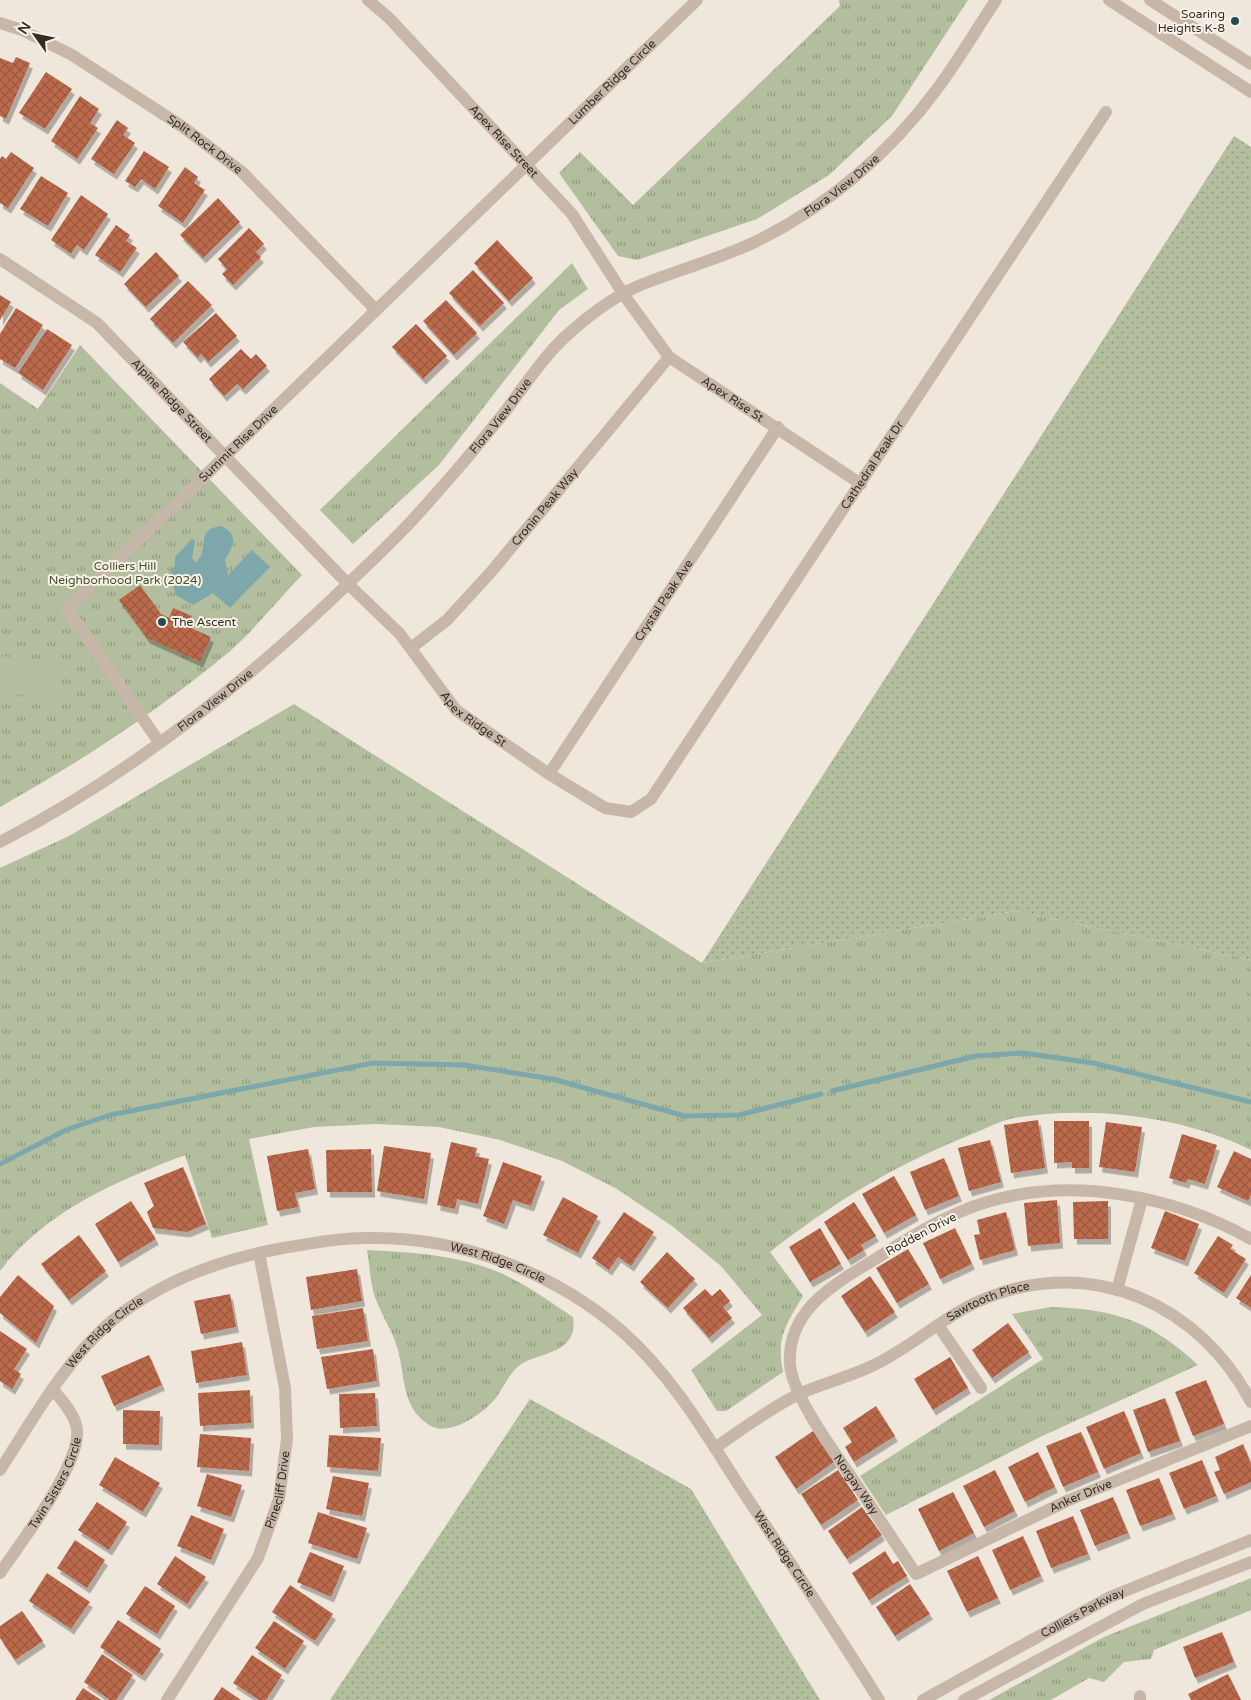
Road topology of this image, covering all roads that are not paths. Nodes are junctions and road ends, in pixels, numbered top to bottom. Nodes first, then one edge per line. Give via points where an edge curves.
1 (697, 0) edge
2 (996, 0) edge
3 (1109, 0) edge
4 (1150, 0) edge
5 (377, 3) edge
6 (0, 23) edge
7 (1251, 64) edge
8 (1251, 92) edge
9 (1106, 112) dead end
10 (526, 164) junction
11 (0, 259) edge
12 (624, 295) junction
13 (376, 310) junction
14 (669, 357) junction
15 (778, 427) junction
16 (224, 455) junction
17 (862, 484) junction
18 (348, 584) junction
19 (411, 648) junction
20 (159, 742) junction
21 (549, 774) junction
22 (632, 812) joint
23 (0, 842) edge
24 (1142, 1199) junction
25 (1251, 1239) edge
26 (259, 1253) junction
27 (1117, 1290) junction
28 (938, 1325) junction
29 (982, 1388) dead end
30 (53, 1389) junction
31 (800, 1394) junction
32 (1251, 1402) edge
33 (1251, 1426) edge
34 (715, 1448) junction
35 (0, 1470) edge
36 (1251, 1540) edge
37 (1251, 1562) edge
38 (0, 1573) edge
39 (916, 1574) joint
40 (167, 1700) edge
41 (879, 1700) edge
42 (923, 1700) edge
43 (964, 1700) edge

1 - 10 street, Lumber Ridge Circle
2 - 12 street, Flora View Drive via 920,112 894,141 842,188 757,241 641,285
3 - 8 street
4 - 7 street
5 - 10 street, Apex Rise Street
6 - 13 street, Split Rock Drive via 22,30 72,55 220,155 242,172
9 - 17 street, Cathedral Peak Dr
10 - 12 street, Apex Rise Street via 572,214
10 - 13 street, Summit Rise Drive
11 - 16 street, Alpine Ridge Street via 97,323
12 - 14 street, Apex Rise St
12 - 18 street, Flora View Drive via 564,338 443,486
13 - 16 street, Summit Rise Drive
14 - 15 street, Apex Rise St
14 - 19 street, Cronin Peak Way via 490,572 447,620
15 - 17 street, Apex Rise St
15 - 21 street, Crystal Peak Ave
16 - 18 street, Alpine Ridge Street
16 - 20 street, Summit Rise Drive via 67,609
17 - 22 street, Cathedral Peak Dr via 651,799
18 - 19 street, Apex Ridge St
18 - 20 street, Flora View Drive via 240,682
19 - 21 street, Apex Ridge St via 456,710
20 - 23 street, Flora View Drive via 69,802
21 - 22 street, Apex Ridge St via 605,808
24 - 25 street, Rodden Drive via 1189,1210
24 - 27 street
24 - 31 street, Rodden Drive via 1085,1190 1038,1191 986,1202 931,1226 823,1292 805,1312 792,1338 790,1366
26 - 30 street, West Ridge Circle via 218,1262 140,1301 106,1326 79,1354
26 - 34 street, West Ridge Circle via 321,1241 412,1240 474,1252 529,1271 580,1300 624,1333 675,1389
26 - 40 street, Pinecliff Drive via 286,1388 287,1439 279,1499 258,1558
27 - 28 street, Sawtooth Place via 1091,1284 1050,1282 1020,1286 959,1310
27 - 32 street, Sawtooth Place via 1135,1295 1178,1317 1201,1336 1226,1360
28 - 29 street
28 - 31 street, Sawtooth Place via 872,1366
30 - 35 street, West Ridge Circle
30 - 38 street, Twin Sisters Circle via 77,1426 75,1450 61,1482
31 - 34 street, Sawtooth Place
31 - 39 street, Norgay Way via 818,1429
33 - 39 street, Anker Drive via 1069,1500
34 - 41 street, West Ridge Circle
36 - 42 street, Colliers Parkway via 1110,1597
37 - 43 street, Colliers Parkway via 1143,1604

